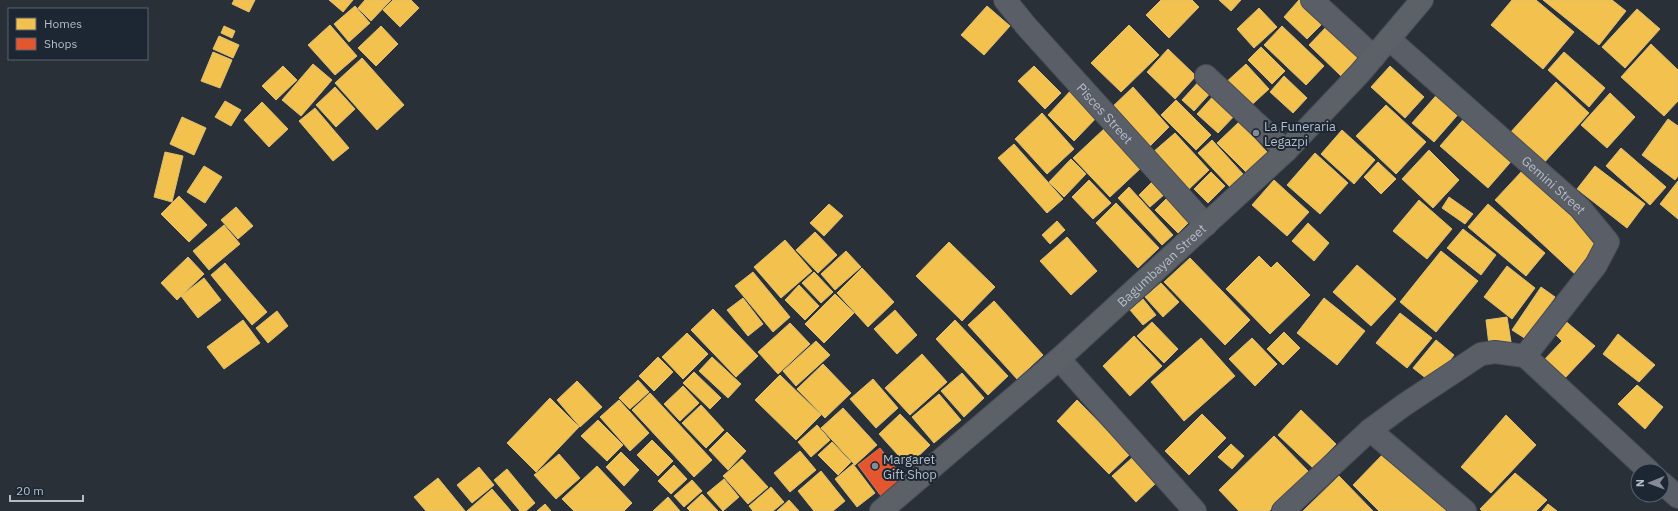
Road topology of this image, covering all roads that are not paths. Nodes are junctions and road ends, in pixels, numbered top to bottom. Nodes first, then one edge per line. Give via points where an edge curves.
1 (1005, 0) edge
2 (1312, 0) edge
3 (1422, 0) edge
4 (1389, 39) junction
5 (1374, 57) junction
6 (1206, 76) dead end
7 (1286, 151) junction
8 (1206, 225) junction
9 (1525, 356) junction
10 (1059, 359) junction
11 (1370, 430) junction
12 (1641, 463) edge
13 (1670, 490) edge
14 (1678, 497) edge
15 (880, 511) edge
16 (1195, 511) edge
17 (1283, 511) edge
18 (1465, 511) edge

1 - 8 street, Pisces Street
2 - 5 street
3 - 4 main road, Bagumbayan Street
4 - 5 main road, Bagumbayan Street
4 - 9 street, Gemini Street via 1580,208 1608,242 1596,265
5 - 7 main road, Bagumbayan Street
6 - 7 street
7 - 8 main road, Bagumbayan Street
8 - 10 main road, Bagumbayan Street
9 - 11 street via 1495,352 1481,354
9 - 12 street
10 - 15 main road, Bagumbayan Street
10 - 16 street
11 - 17 street
11 - 18 street
13 - 14 street

